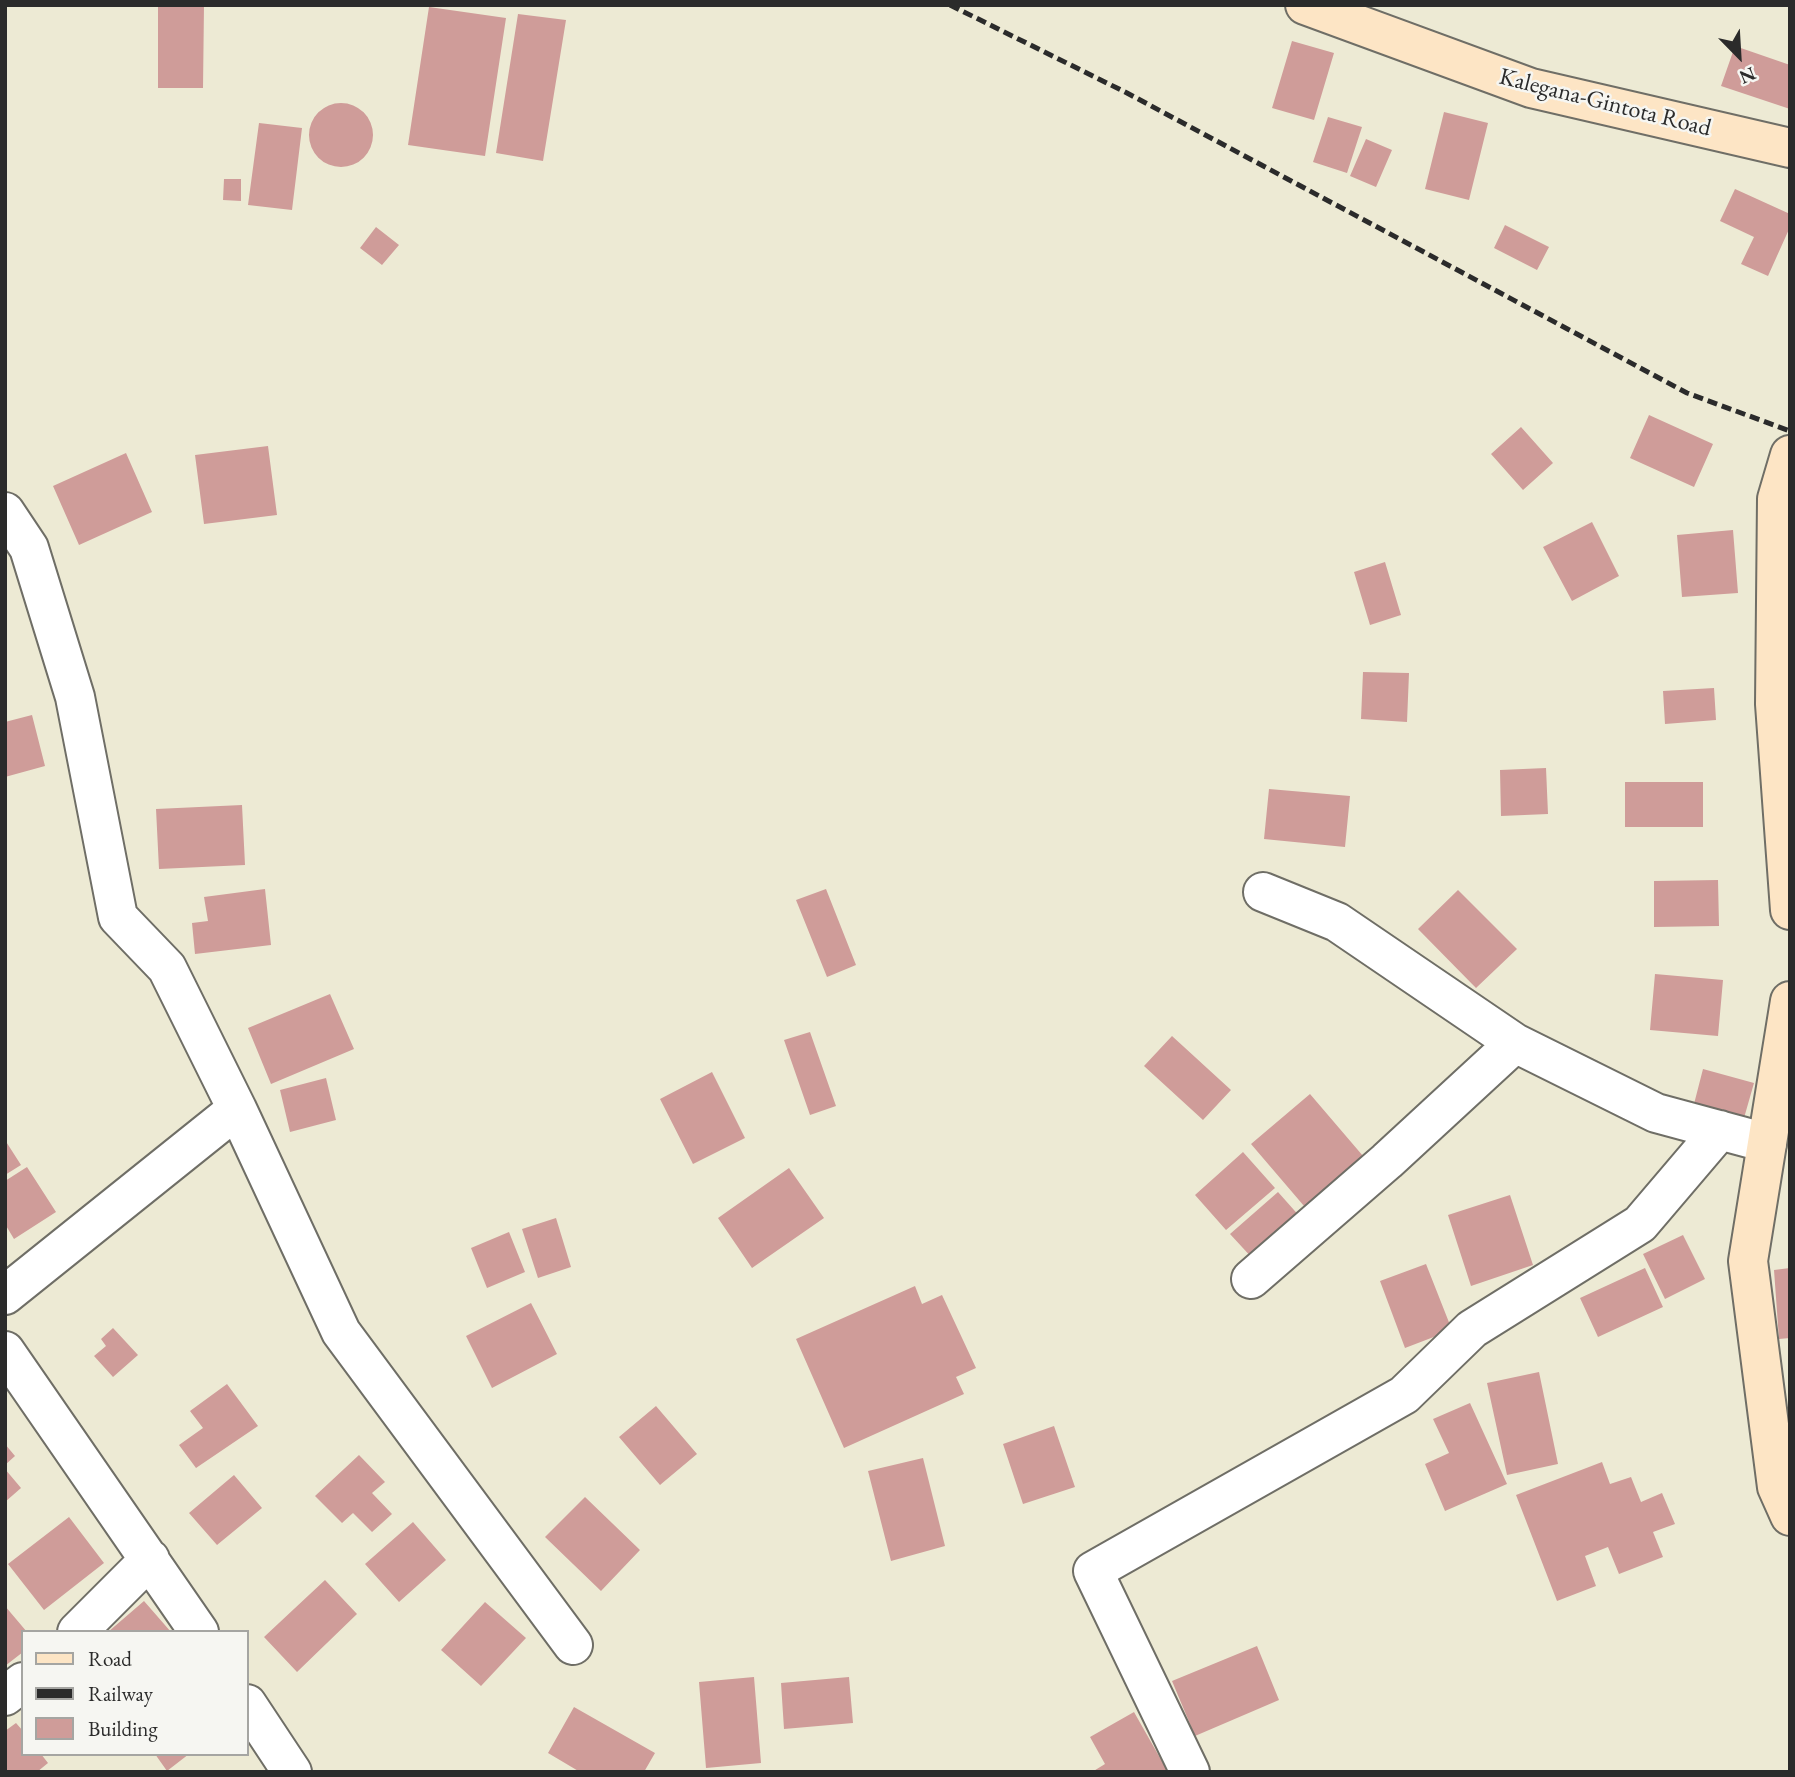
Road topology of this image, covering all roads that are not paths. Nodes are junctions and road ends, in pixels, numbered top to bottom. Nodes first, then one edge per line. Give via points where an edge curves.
1 (1305, 5) edge
2 (1790, 148) edge
3 (1790, 455) edge
4 (5, 512) edge
5 (1263, 892) dead end
6 (1790, 910) edge
7 (1790, 1001) edge
8 (1515, 1043) junction
9 (237, 1109) junction
10 (1720, 1130) junction
11 (1767, 1143) junction
12 (1251, 1279) dead end
13 (5, 1295) edge
14 (10, 1368) edge
15 (1790, 1516) edge
16 (150, 1559) junction
17 (79, 1630) edge
18 (198, 1630) edge
19 (573, 1645) dead end
20 (21, 1684) edge
21 (5, 1696) edge
22 (248, 1706) edge
23 (292, 1772) edge
24 (1190, 1772) edge

1 - 2 street, Kalegana-Gintota Road via 1531,88
3 - 6 street via 1777,499 1775,704
4 - 9 street via 29,548 75,697 118,916 167,968
5 - 8 street via 1337,922
7 - 11 street
8 - 10 street via 1656,1113
8 - 12 street
9 - 13 street
9 - 19 street via 341,1332
10 - 11 street
10 - 24 street via 1640,1224 1472,1329 1404,1395 1093,1571
11 - 15 street via 1748,1261 1777,1486
14 - 16 street
16 - 17 street
16 - 18 street
20 - 21 street
22 - 23 street

